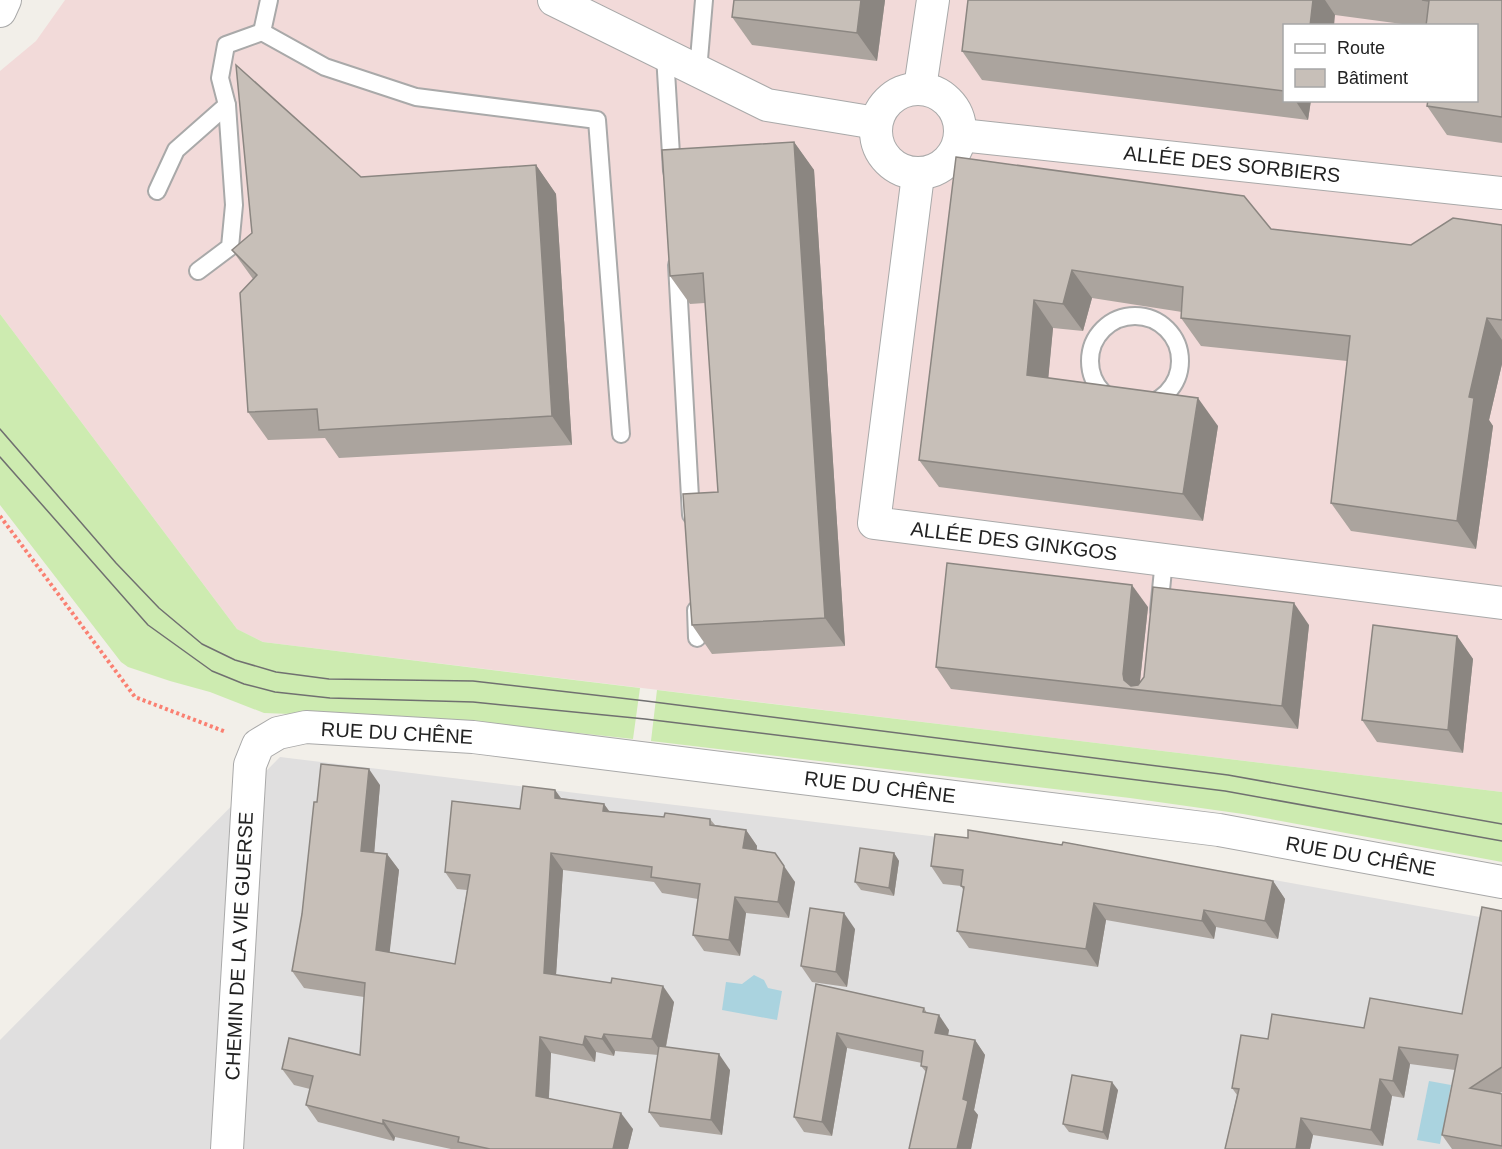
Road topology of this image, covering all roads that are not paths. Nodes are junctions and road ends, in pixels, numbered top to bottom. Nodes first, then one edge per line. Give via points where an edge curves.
1 (5, 0) edge
2 (269, 0) edge
3 (554, 0) edge
4 (704, 0) edge
5 (933, 0) edge
6 (0, 11) edge
7 (262, 32) junction
8 (666, 55) junction
9 (698, 71) junction
10 (920, 88) junction
11 (227, 105) junction
12 (876, 123) junction
13 (961, 135) junction
14 (918, 175) junction
15 (673, 186) edge
16 (158, 191) dead end
17 (1502, 193) edge
18 (676, 245) edge
19 (198, 272) dead end
20 (1111, 399) joint
21 (621, 434) dead end
22 (692, 531) edge
23 (1164, 560) junction
24 (695, 590) edge
25 (1502, 603) edge
26 (1157, 629) edge
27 (697, 638) edge
28 (258, 745) joint
29 (1502, 882) edge
30 (227, 1149) edge

1 - 6 street
2 - 7 lane
3 - 8 street
4 - 9 lane
5 - 10 street
7 - 11 lane via 226,45 220,78
7 - 21 lane via 325,67 416,97 597,120
8 - 9 street
8 - 15 lane
9 - 12 street via 767,105
10 - 12 street via 893,96 880,110
10 - 13 street via 936,92 951,103 959,118
11 - 16 lane via 176,150
11 - 19 lane via 234,205 230,247
12 - 14 street via 878,148 891,165
13 - 14 street via 955,153 942,167
13 - 17 street, ALLÉE DES SORBIERS
14 - 23 street, ALLÉE DES GINKGOS via 874,523
18 - 22 lane
20 - 20 lane via 1124,405 1146,405 1165,395 1174,384 1180,355 1166,328 1139,316 1124,317 1098,334 1092,348 1092,376
23 - 25 street, ALLÉE DES GINKGOS
23 - 26 lane
24 - 27 lane
28 - 29 street, RUE DU CHÊNE via 278,733 306,727 473,736 1219,830
28 - 30 street, CHEMIN DE LA VIE GUERSE via 250,765

